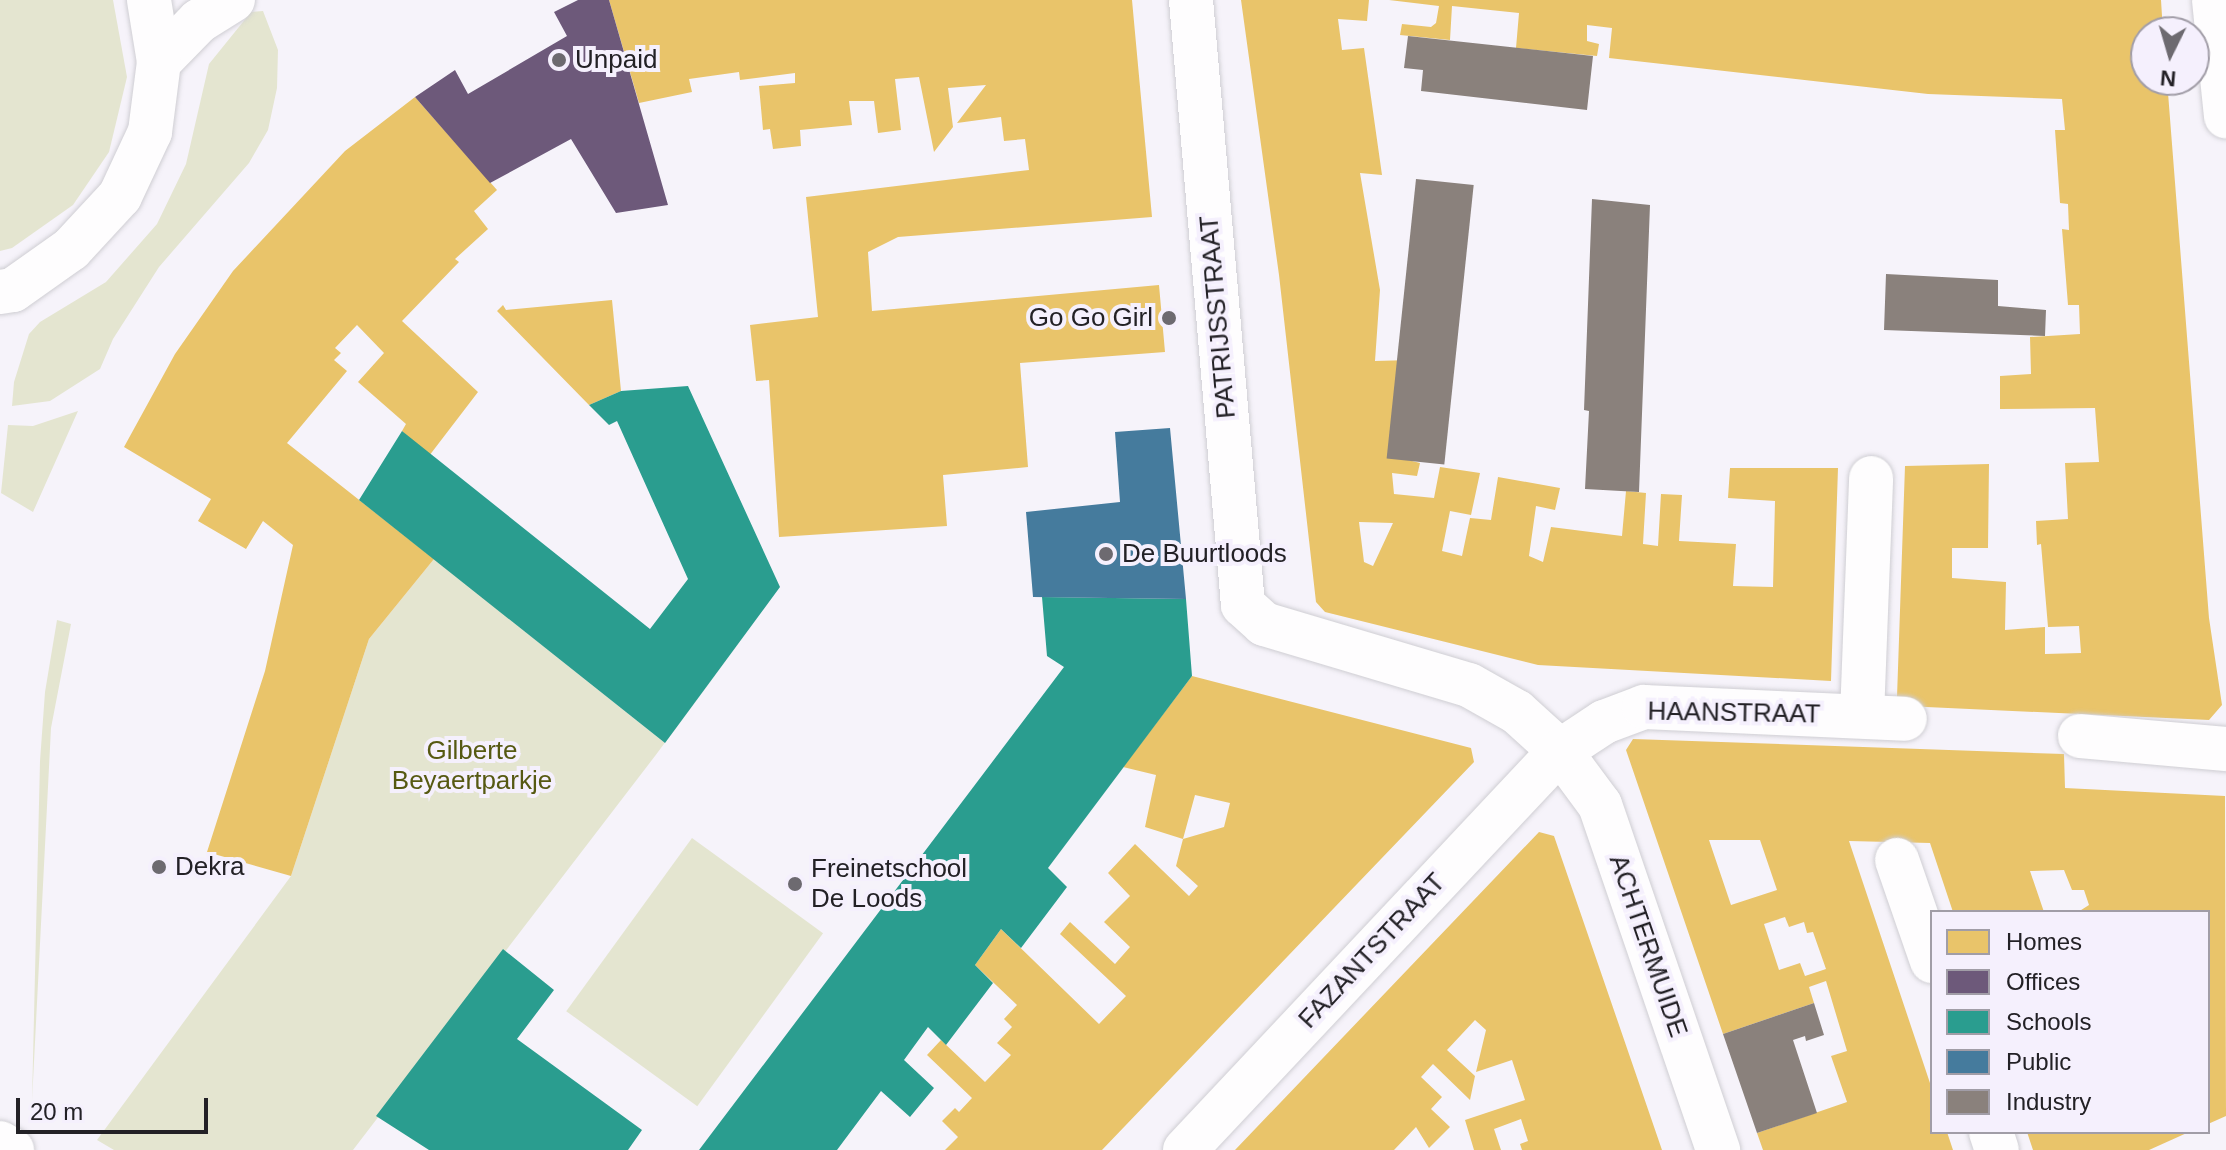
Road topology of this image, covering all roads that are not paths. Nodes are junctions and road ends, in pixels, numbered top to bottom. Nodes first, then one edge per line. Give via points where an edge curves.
1 (149, 0) edge
2 (233, 0) edge
3 (1191, 0) edge
4 (2214, 0) edge
5 (159, 62) junction
6 (2226, 116) edge
7 (4, 300) edge
8 (1871, 478) dead end
9 (1862, 716) junction
10 (1905, 719) dead end
11 (2080, 736) dead end
12 (2226, 749) edge
13 (1560, 751) junction
14 (1897, 860) dead end
15 (1930, 955) edge
16 (0, 1143) edge
17 (12, 1150) edge
18 (1185, 1150) edge
19 (1718, 1150) edge

1 - 5 street
2 - 5 street via 199,21
3 - 13 street, PATRIJSSTRAAT via 1243,605 1264,624 1469,685 1517,712
4 - 6 street
5 - 7 street via 150,132 120,196 71,249
8 - 9 street
9 - 10 street, HAANSTRAAT
9 - 13 street, HAANSTRAAT via 1644,707 1604,722
11 - 12 street
13 - 18 street, FAZANTSTRAAT
13 - 19 street, ACHTERMUIDE via 1600,805
14 - 15 street
16 - 17 street

